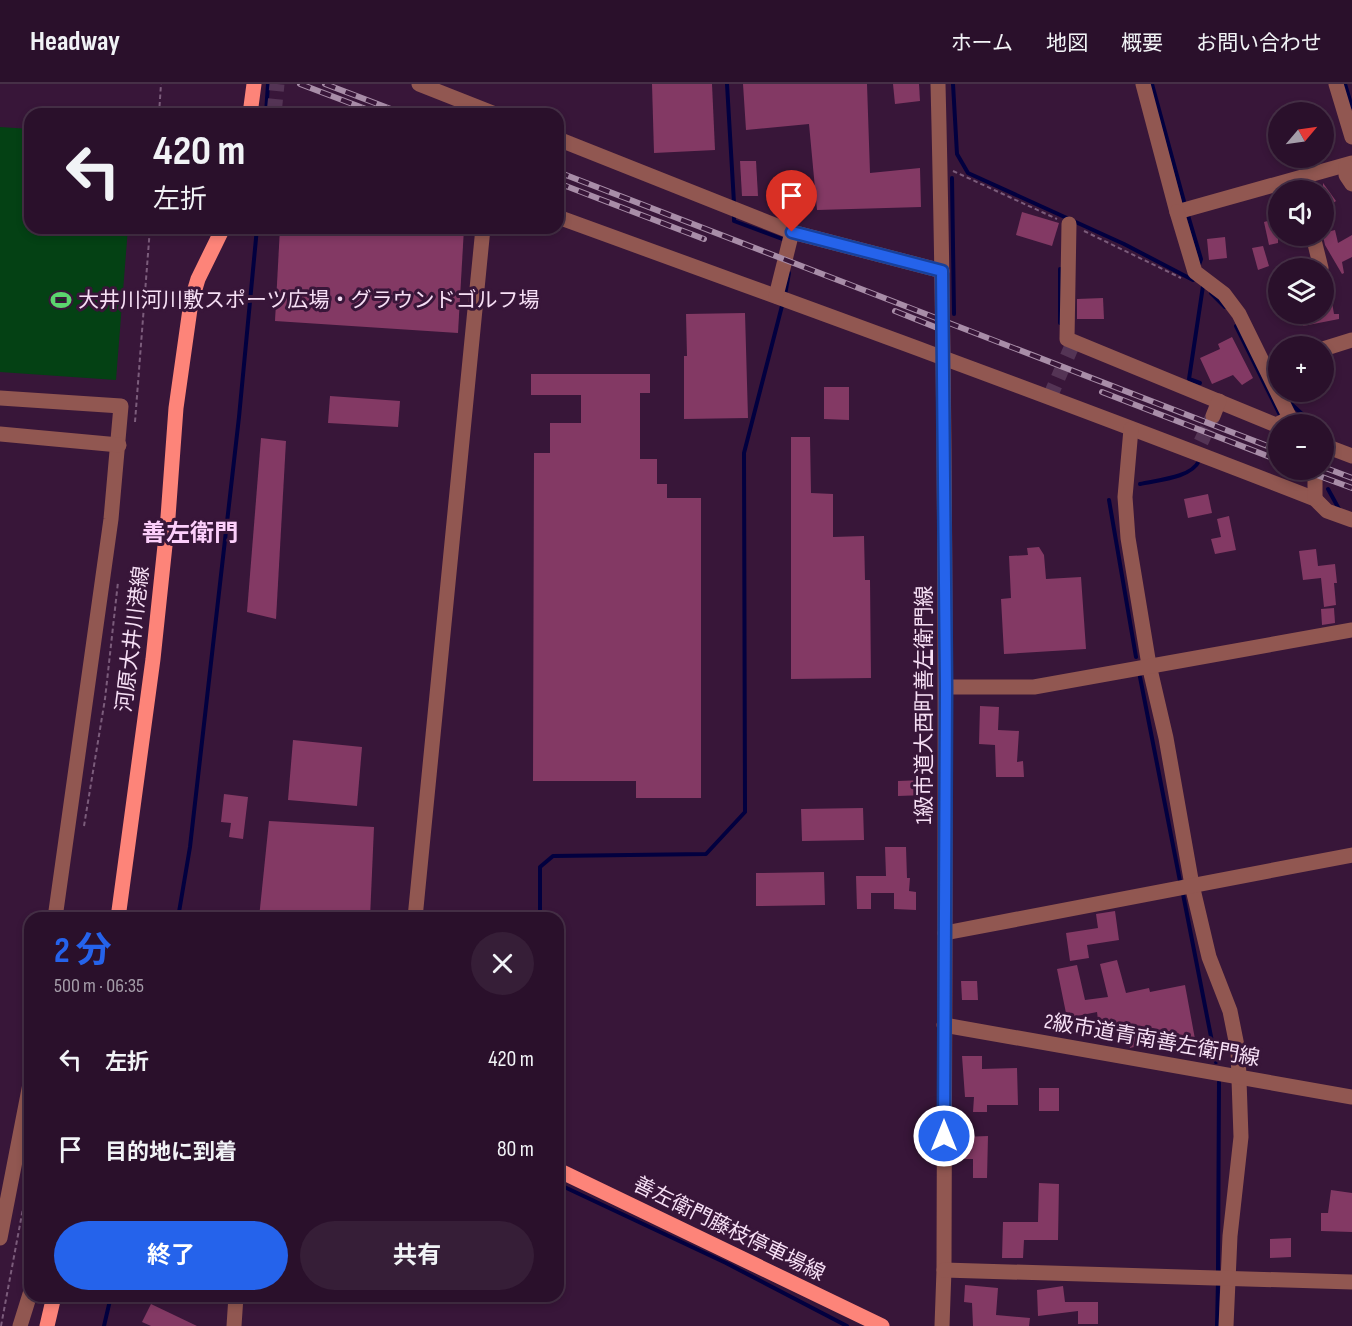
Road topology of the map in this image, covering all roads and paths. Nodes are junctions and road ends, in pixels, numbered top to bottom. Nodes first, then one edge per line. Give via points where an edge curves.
1 (161, 84) edge
2 (254, 84) edge
3 (419, 84) edge
4 (938, 84) edge
5 (1143, 84) edge
6 (1336, 84) edge
7 (159, 108) edge
8 (251, 108) edge
9 (480, 108) edge
10 (1352, 137) edge
11 (564, 141) edge
12 (1349, 164) edge
13 (1308, 180) edge
14 (1352, 184) edge
15 (1268, 192) edge
16 (1177, 212) junction
17 (564, 220) edge
18 (1069, 224) dead end
19 (792, 232) junction
20 (220, 234) edge
21 (482, 234) edge
22 (942, 271) junction
23 (776, 296) junction
24 (1352, 340) edge
25 (1334, 346) edge
26 (942, 356) junction
27 (1268, 358) edge
28 (0, 398) edge
29 (1268, 423) edge
30 (1131, 429) junction
31 (0, 434) edge
32 (119, 445) junction
33 (1334, 449) edge
34 (1352, 456) edge
35 (1315, 481) dead end
36 (1315, 499) junction
37 (1352, 520) edge
38 (1352, 630) edge
39 (1149, 665) junction
40 (946, 687) junction
41 (1352, 855) edge
42 (1192, 885) junction
43 (56, 912) edge
44 (119, 912) edge
45 (416, 912) edge
46 (945, 933) junction
47 (945, 1024) junction
48 (1240, 1077) junction
49 (1352, 1097) edge
50 (24, 1115) edge
51 (564, 1173) edge
52 (24, 1203) edge
53 (0, 1238) edge
54 (944, 1270) junction
55 (1220, 1278) junction
56 (1352, 1282) edge
57 (28, 1302) edge
58 (53, 1302) edge
59 (236, 1302) edge
60 (1, 1326) edge
61 (20, 1326) edge
62 (47, 1326) edge
63 (234, 1326) edge
64 (882, 1326) edge
65 (942, 1326) edge
66 (1226, 1326) edge

1 - 7 path
2 - 8 main road
3 - 9 street
4 - 22 street, 1級市道大西町善左衛門線
5 - 16 street
6 - 10 street
11 - 19 street
12 - 13 street
12 - 14 street via 1346,175
15 - 16 street
16 - 27 street via 1195,272 1224,294
17 - 23 street
18 - 29 street via 1067,339 1216,408
19 - 22 street
19 - 23 street
20 - 44 main road, 河原大井川港線 via 191,302 176,408 153,659
21 - 45 street
22 - 26 street, 1級市道大西町善左衛門線
23 - 26 street
24 - 25 street
26 - 30 street
26 - 40 street, 1級市道大西町善左衛門線
28 - 32 street via 121,406
30 - 36 street via 1200,448
30 - 39 street via 1125,507
31 - 32 street
32 - 43 street via 98,623
33 - 34 street
35 - 36 street
36 - 37 street via 1327,511
38 - 39 street
39 - 40 street via 1034,687
39 - 42 street
40 - 46 street, 1級市道大西町善左衛門線
41 - 42 street
42 - 46 street
42 - 48 street via 1209,957 1230,1011
46 - 47 street, 1級市道大西町善左衛門線
47 - 48 street, 2級市道青南善左衛門線
47 - 54 street, 1級市道大西町善左衛門線
48 - 49 street, 2級市道青南善左衛門線
48 - 55 street via 1241,1137
50 - 53 street
51 - 64 main road, 善左衛門藤枝停車場線
52 - 60 path
54 - 55 street
54 - 65 street, 1級市道大西町善左衛門線
55 - 56 street
55 - 66 street
57 - 61 street
58 - 62 main road
59 - 63 street

